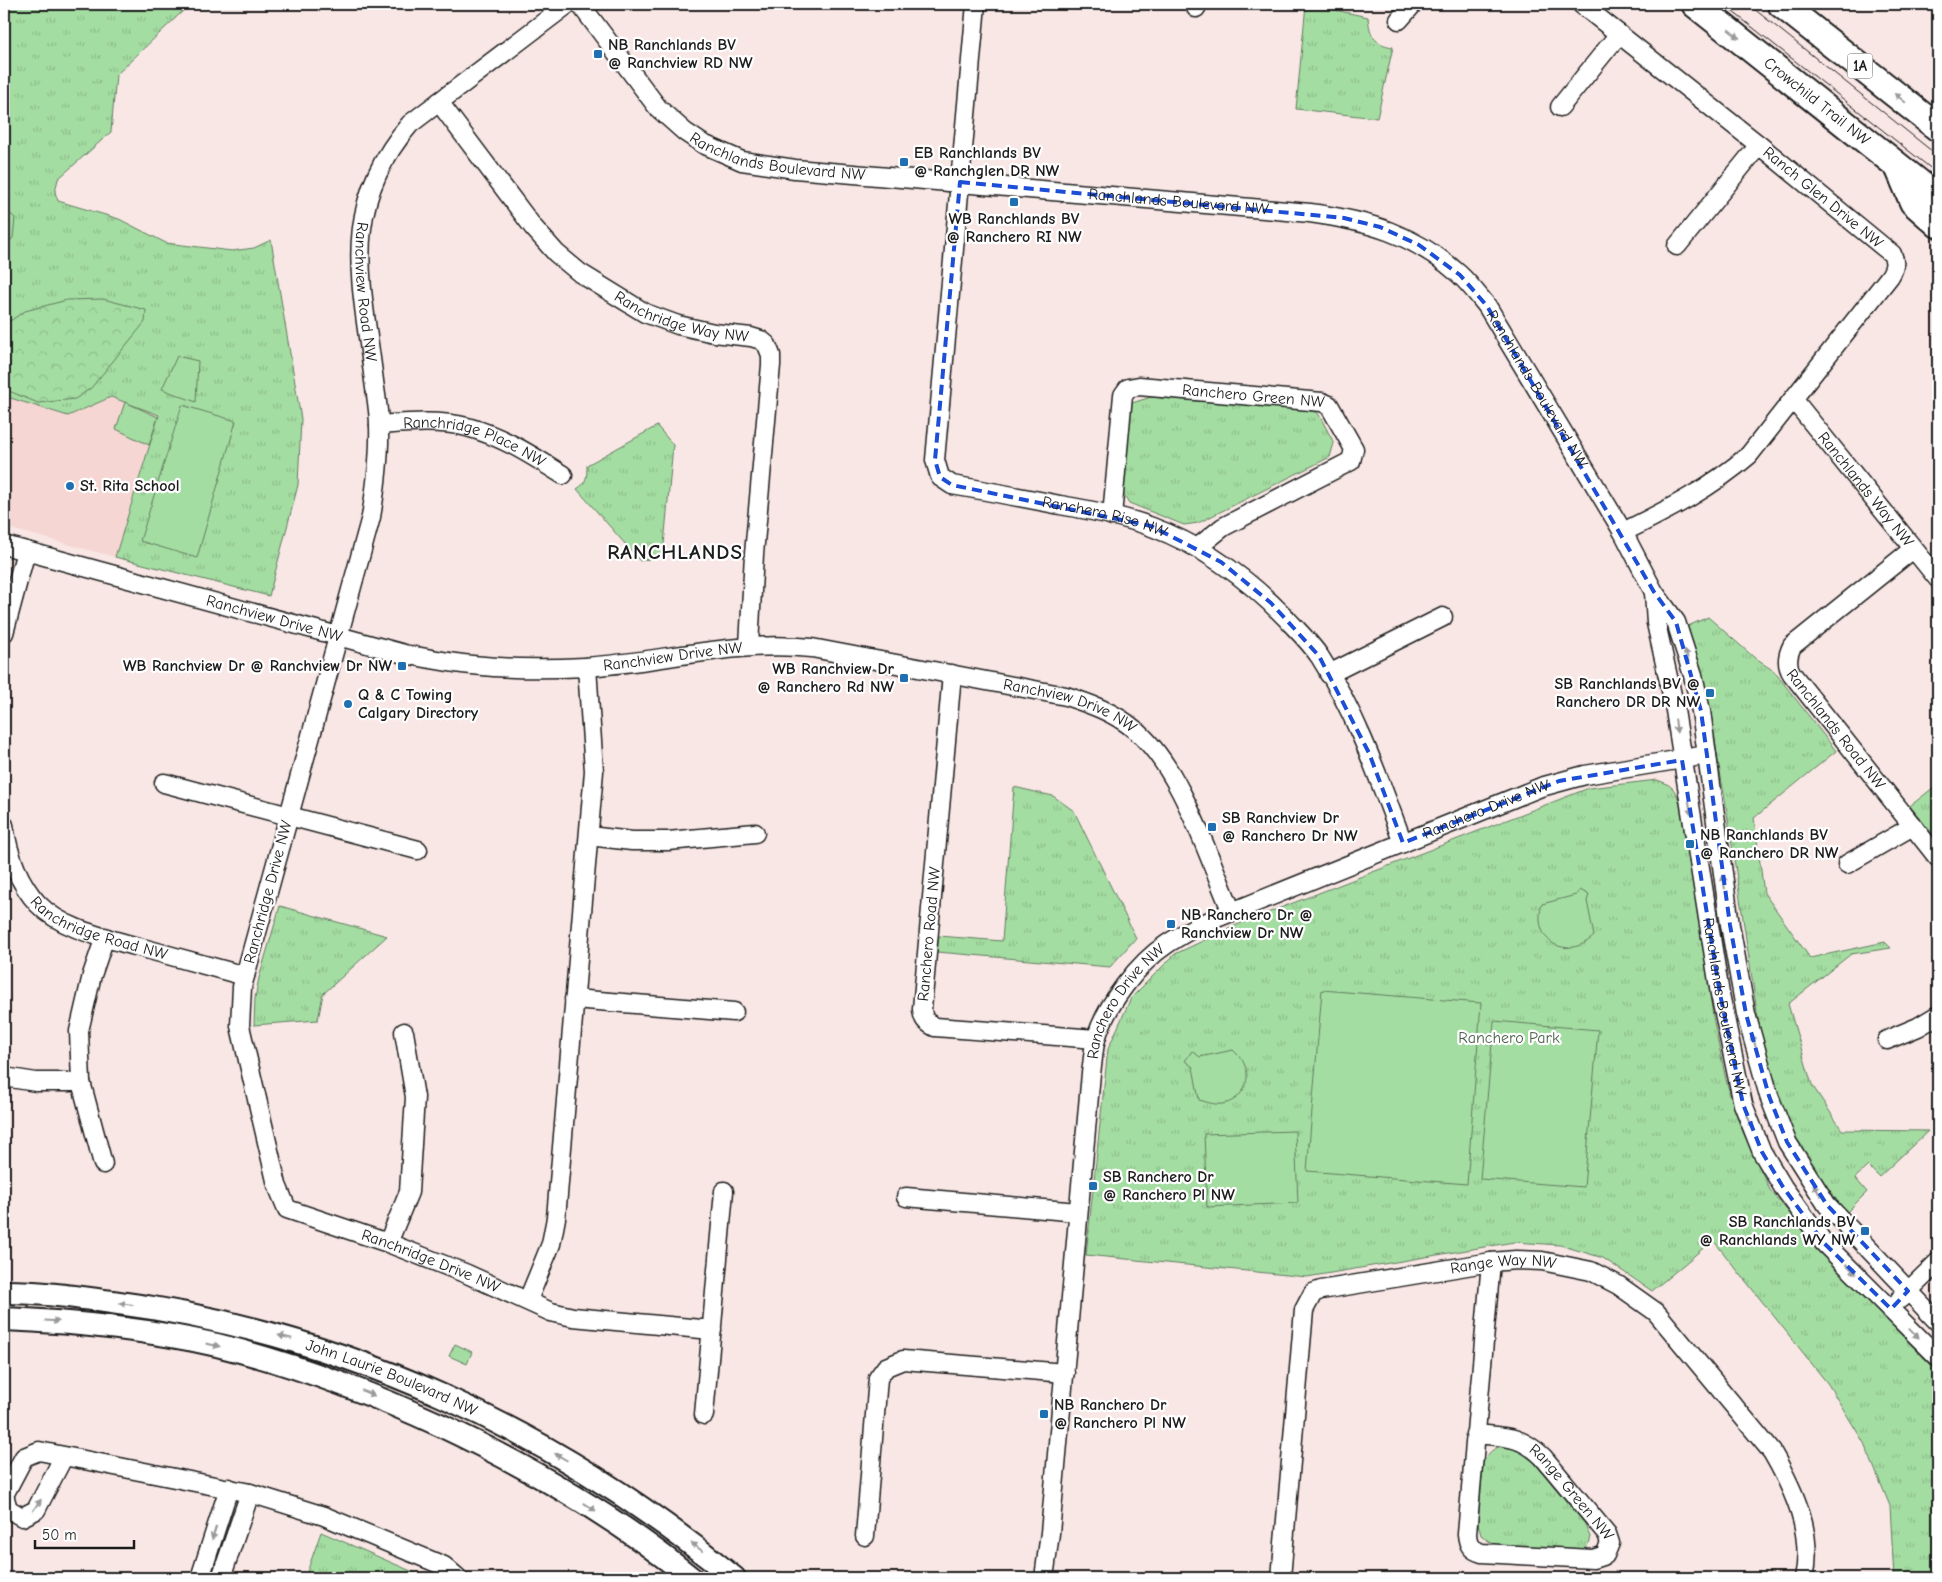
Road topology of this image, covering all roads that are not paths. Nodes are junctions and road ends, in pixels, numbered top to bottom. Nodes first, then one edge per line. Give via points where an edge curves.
1 (568, 4) edge
2 (580, 4) edge
3 (976, 4) edge
4 (1413, 4) edge
5 (1581, 4) edge
6 (1695, 4) edge
7 (1782, 4) edge
8 (1400, 20) dead end
9 (1619, 34) junction
10 (439, 102) junction
11 (1560, 107) dead end
12 (1938, 128) edge
13 (1759, 145) junction
14 (1898, 166) junction
15 (960, 182) junction
16 (1938, 198) edge
17 (1938, 224) edge
18 (1677, 246) dead end
19 (1793, 400) junction
20 (379, 425) junction
21 (564, 475) dead end
22 (1112, 516) junction
23 (1622, 532) junction
24 (4, 545) edge
25 (1197, 548) junction
26 (1913, 550) junction
27 (26, 551) junction
28 (1938, 579) edge
29 (1654, 592) junction
30 (1442, 617) dead end
31 (4, 633) edge
32 (337, 636) junction
33 (748, 646) junction
34 (587, 667) junction
35 (952, 674) junction
36 (1330, 674) junction
37 (1708, 755) junction
38 (1682, 760) junction
39 (164, 783) dead end
40 (289, 817) junction
41 (4, 825) edge
42 (1913, 826) junction
43 (755, 834) dead end
44 (589, 836) junction
45 (1404, 843) junction
46 (418, 850) dead end
47 (1938, 858) edge
48 (1847, 864) dead end
49 (1232, 912) junction
50 (104, 937) junction
51 (245, 976) junction
52 (574, 999) junction
53 (734, 1012) dead end
54 (1938, 1015) edge
55 (404, 1032) dead end
56 (1096, 1039) junction
57 (1887, 1040) dead end
58 (4, 1077) edge
59 (81, 1082) junction
60 (103, 1164) dead end
61 (724, 1191) dead end
62 (906, 1197) dead end
63 (1078, 1212) junction
64 (388, 1243) junction
65 (1491, 1262) junction
66 (1938, 1262) edge
67 (1908, 1291) junction
68 (4, 1292) edge
69 (528, 1300) junction
70 (1891, 1309) junction
71 (4, 1319) edge
72 (1938, 1322) edge
73 (712, 1330) junction
74 (1938, 1357) edge
75 (1065, 1373) junction
76 (704, 1415) dead end
77 (1476, 1434) junction
78 (64, 1456) dead end
79 (229, 1488) junction
80 (250, 1493) junction
81 (865, 1536) dead end
82 (200, 1578) edge
83 (221, 1578) edge
84 (458, 1578) edge
85 (691, 1578) edge
86 (734, 1578) edge
87 (1044, 1578) edge
88 (1281, 1578) edge
89 (1804, 1578) edge

1 - 10 street, Ranchview Road NW
2 - 15 street, Ranchlands Boulevard NW via 658,108 703,144 742,161 766,166
3 - 15 street
4 - 8 street
5 - 9 street, Ranch Glen Drive NW
6 -> 14 highway, Crowchild Trail NW
12 -> 7 highway, 1A
9 - 11 street
9 - 13 street, Ranch Glen Drive NW
10 - 20 street, Ranchview Road NW via 410,124 390,150 374,179 364,210 359,260
10 - 33 street, Ranchridge Way NW via 532,227 580,273 645,313 714,333 751,337 767,345 771,365
13 - 18 street
13 - 19 street, Ranch Glen Drive NW via 1892,254 1895,262 1890,276
14 - 16 highway, Crowchild Trail NW
14 - 17 highway via 1913,202
15 - 22 street, Ranchero Rise NW via 934,460 940,477 952,484
15 - 23 street, Ranchlands Boulevard NW via 1310,213 1380,227 1419,245 1460,275 1487,306
19 - 23 street, Ranch Glen Drive NW via 1749,455 1735,467 1685,501
19 - 26 street, Ranchlands Way NW
20 - 21 street, Ranchridge Place NW via 467,427 498,438
20 - 32 street, Ranchview Road NW via 371,517
22 - 25 street, Ranchero Rise NW via 1151,526
22 - 25 street, Ranchero Green NW via 1122,395 1128,388 1139,386 1322,402 1330,406 1354,449 1351,461 1222,528
23 - 29 street, Ranchlands Boulevard NW
24 - 27 street, Ranchview Drive NW
25 - 36 street, Ranchero Rise NW via 1221,562 1271,602 1310,644
26 - 28 street, Ranchlands Way NW
26 - 42 street, Ranchlands Road NW via 1792,646 1787,662 1788,669
27 - 31 street
27 - 32 street, Ranchview Drive NW
37 -> 29 street, Ranchlands Boulevard NW via 1702,711 1676,622
29 -> 38 street, Ranchlands Boulevard NW via 1656,623 1668,672
30 - 36 street
32 - 34 street, Ranchview Drive NW via 404,654 471,665
32 - 40 street, Ranchridge Drive NW
33 - 34 street, Ranchview Drive NW
33 - 35 street, Ranchview Drive NW via 812,648
34 - 44 street via 594,771
35 - 49 street, Ranchview Drive NW via 1066,696 1092,704 1135,729 1172,776
35 - 56 street, Ranchero Road NW via 923,1018 935,1027
36 - 45 street, Ranchero Rise NW via 1369,753
37 - 38 street, Ranchero Drive NW
67 -> 37 street, Ranchlands Boulevard NW via 1827,1205 1787,1142 1769,1096 1746,1014 1730,925
38 - 45 street, Ranchero Drive NW via 1559,781
38 -> 70 street, Ranchlands Boulevard NW via 1720,994 1743,1104 1762,1152 1782,1188 1824,1243
39 - 40 street
40 - 46 street
40 - 51 street, Ranchridge Drive NW
41 - 50 street, Ranchridge Road NW via 12,860 23,886 40,905 63,922
42 - 47 street, Ranchlands Road NW
42 - 48 street
43 - 44 street via 668,841
44 - 52 street
45 - 49 street, Ranchero Drive NW
49 - 56 street, Ranchero Drive NW via 1197,926 1152,955 1114,1002
50 - 51 street, Ranchridge Road NW
50 - 59 street via 80,1031
51 - 64 street, Ranchridge Drive NW via 240,1026 282,1200 292,1212
52 - 53 street
52 - 69 street via 556,1218 552,1244
54 - 57 street
55 - 64 street via 415,1096 409,1192
56 - 63 street, Ranchero Drive NW
58 - 59 street via 36,1082
59 - 60 street
61 - 73 street
62 - 63 street
63 - 75 street, Ranchero Drive NW
64 - 69 street, Ranchridge Drive NW
65 - 77 street, Range Green NW
65 - 88 street, Range Way NW via 1321,1290 1313,1293 1307,1302
65 - 89 street, Range Way NW via 1542,1260 1591,1271 1618,1285 1656,1312 1772,1452 1786,1477 1804,1528
66 - 67 street
67 - 70 street
67 - 72 street, Ranchlands Boulevard NW
86 -> 68 main road, John Laurie Boulevard NW via 639,1506 572,1463 445,1396 379,1369 295,1340 220,1320 77,1297
69 - 73 street, Ranchridge Drive NW via 551,1312 573,1317
70 -> 74 street, Ranchlands Boulevard NW
71 -> 85 main road, John Laurie Boulevard NW via 59,1321 216,1345 290,1364 348,1384 480,1444 550,1481
73 - 76 street
75 - 81 street via 903,1360 886,1367 878,1378
75 - 87 street, Ranchero Drive NW
77 - 77 street, Range Green NW via 1467,1534 1468,1543 1474,1551 1593,1559 1605,1555 1610,1543 1607,1534 1532,1446 1521,1440
78 - 79 street
79 - 80 street
79 -> 82 street
80 - 83 street
80 - 84 street via 324,1516 444,1566

